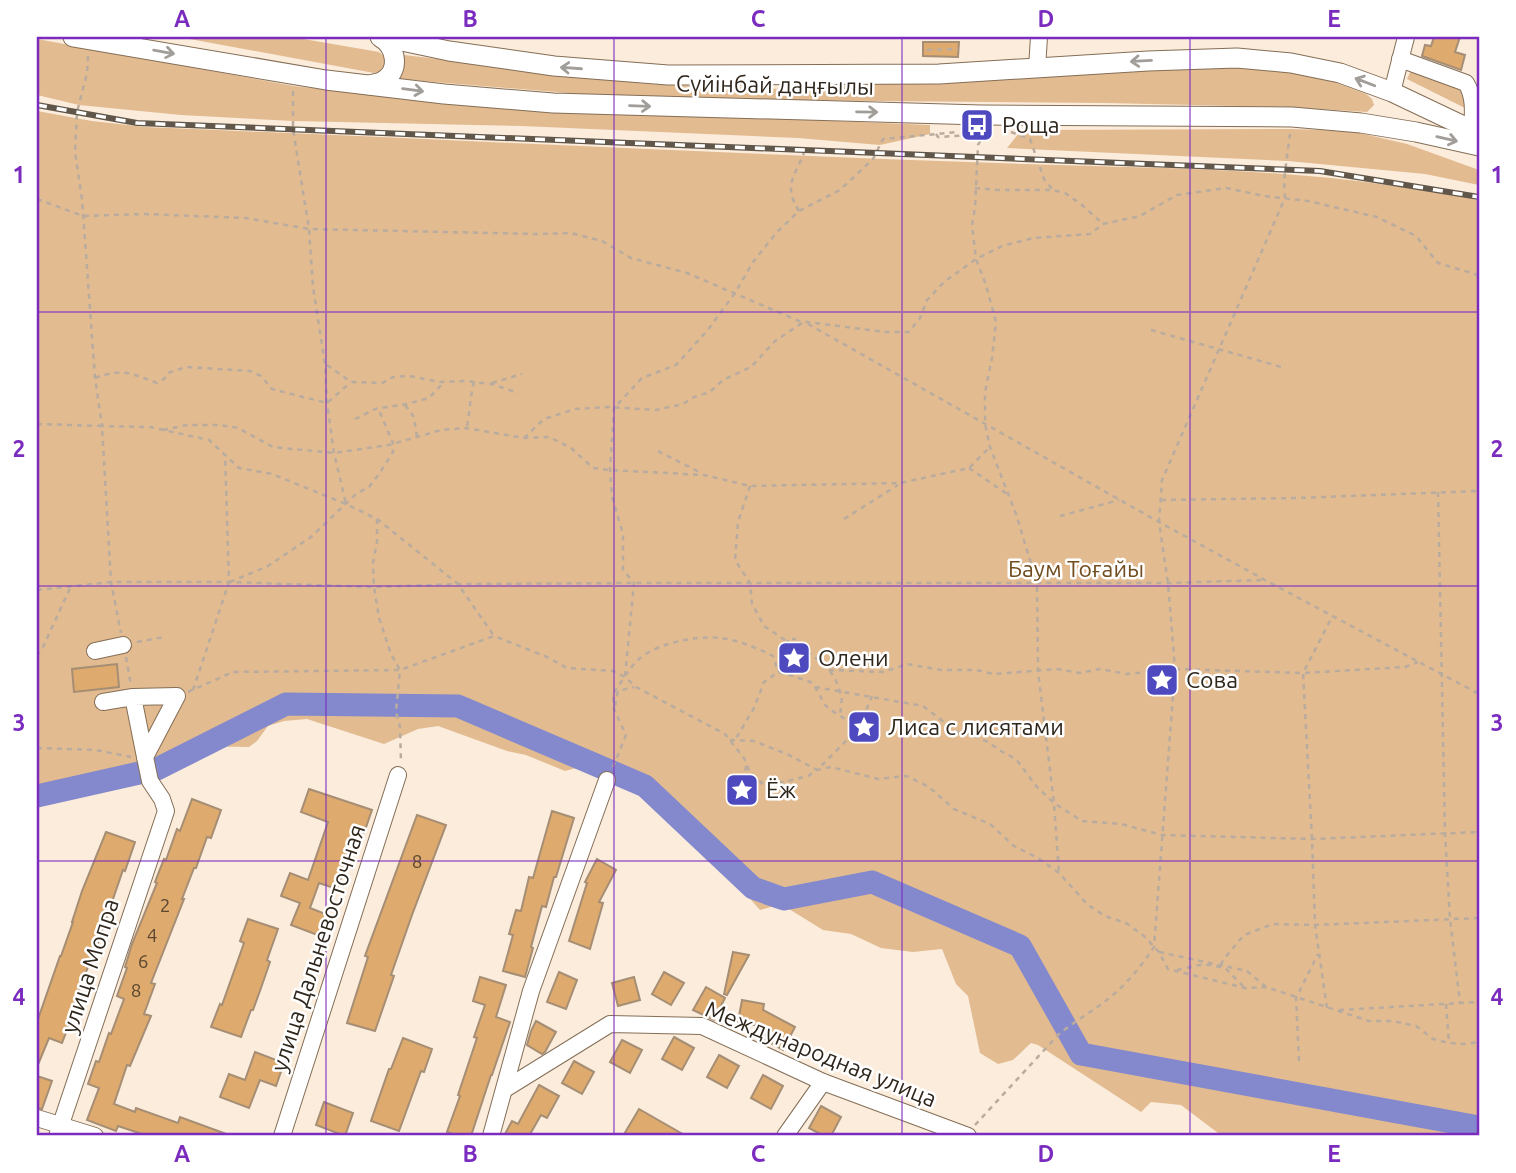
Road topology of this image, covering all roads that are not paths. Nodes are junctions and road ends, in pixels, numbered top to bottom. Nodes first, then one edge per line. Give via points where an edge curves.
1 (382, 37) edge
2 (1039, 37) edge
3 (1406, 37) edge
4 (94, 39) edge
5 (1400, 60) junction
6 (1037, 68) junction
7 (369, 85) junction
8 (1392, 92) junction
9 (1477, 137) edge
10 (123, 645) road end
11 (95, 650) dead end
12 (133, 697) junction
13 (103, 702) dead end
14 (145, 757) junction
15 (398, 775) road end
16 (607, 779) road end
17 (823, 1082) junction
18 (505, 1089) junction
19 (37, 1118) edge
20 (59, 1131) edge
21 (95, 1136) edge
22 (282, 1136) edge
23 (491, 1136) edge
24 (785, 1136) edge
25 (967, 1136) edge

6 -> 1 main road, Сүйінбай даңғылы via 939,74 668,75 554,66
1 - 7 main road via 394,51 395,64 381,83
2 - 6 street
3 - 5 street
4 -> 7 main road, Сүйінбай даңғылы
5 - 8 street
5 - 9 street via 1466,83
8 -> 6 main road, Сүйінбай даңғылы via 1340,72 1237,58
7 -> 9 main road, Сүйінбай даңғылы via 554,103 970,115 1292,117
8 - 9 main road, Сүйінбай даңғылы
10 - 11 street
12 - 13 street
12 - 14 street
12 - 14 street via 177,696
14 - 20 street, улица Мопра via 150,781 166,811
15 - 22 street, улица Дальневосточная
16 - 18 street via 531,991
17 - 18 street, Международная улица via 702,1026 610,1024
17 - 24 street
17 - 25 street, Международная улица
18 - 23 street
19 - 20 street
20 - 21 street

